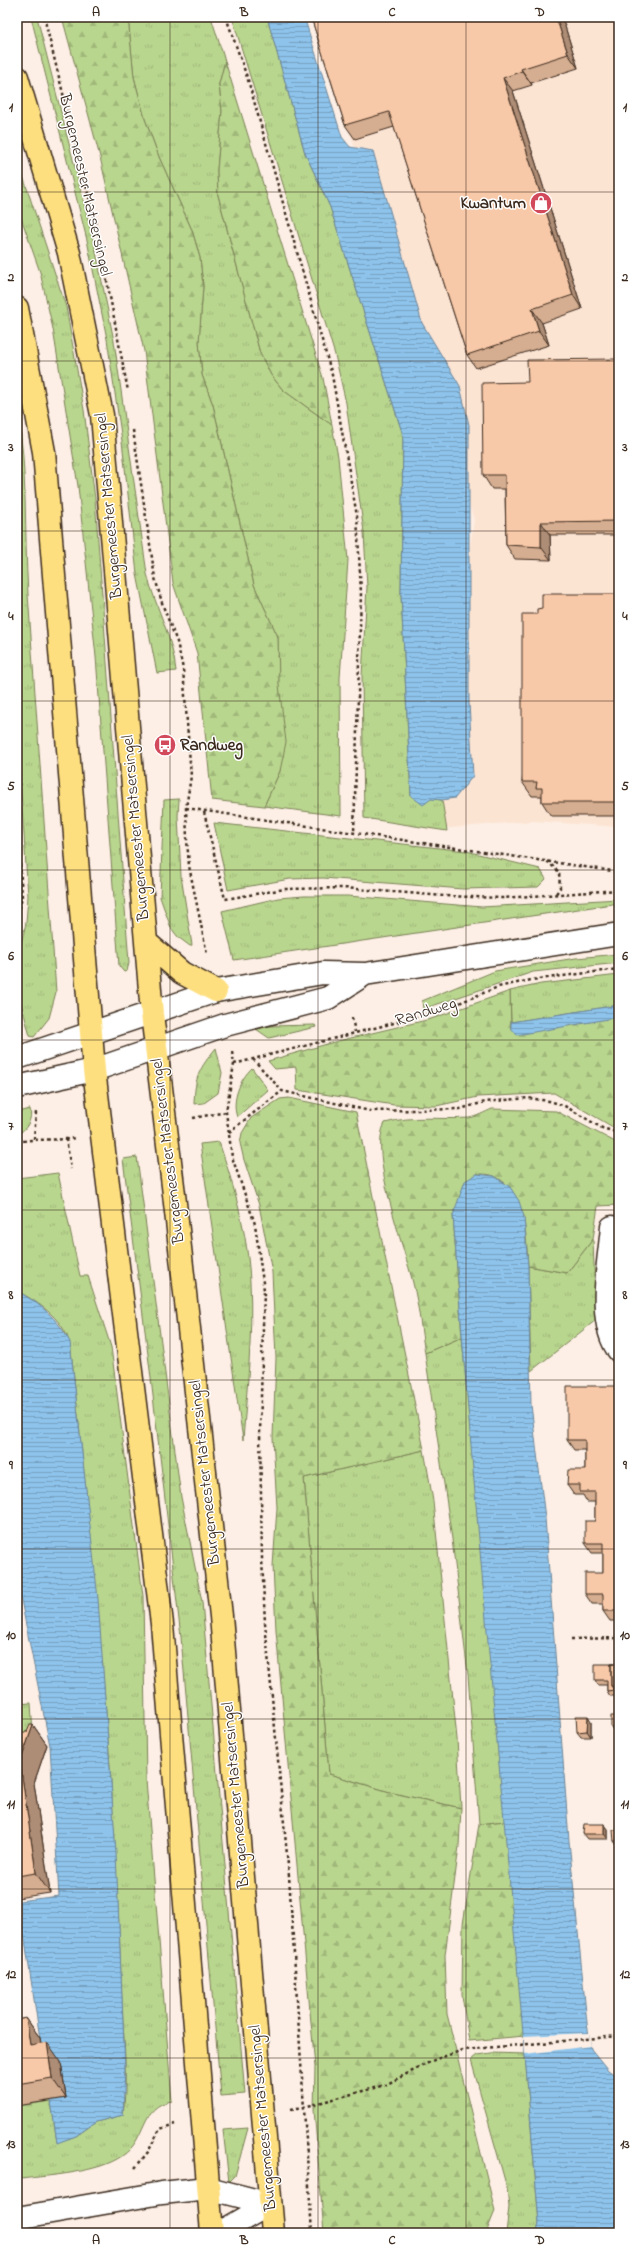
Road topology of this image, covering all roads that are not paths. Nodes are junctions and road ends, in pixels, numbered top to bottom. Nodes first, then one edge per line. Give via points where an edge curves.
1 (17, 78) edge
2 (17, 308) edge
3 (619, 934) edge
4 (146, 942) junction
5 (365, 974) junction
6 (216, 991) junction
7 (152, 1014) junction
8 (91, 1034) junction
9 (156, 1049) junction
10 (17, 1058) edge
11 (94, 1070) junction
12 (17, 1087) edge
13 (612, 1227) dead end
14 (619, 1351) edge
15 (208, 2188) junction
16 (270, 2204) junction
17 (17, 2218) edge
18 (212, 2233) edge
19 (219, 2233) edge
20 (273, 2233) edge

1 - 4 main road, Burgemeester Matsersingel via 69,253 102,415
2 - 8 main road via 44,452
3 - 5 street
4 - 6 main road via 182,973
4 - 7 main road, Burgemeester Matsersingel
5 - 6 street via 323,973
5 - 9 street via 328,998 225,1025
6 - 7 street
7 - 8 street
7 - 9 main road, Burgemeester Matsersingel
8 - 10 street
8 - 11 main road
9 - 11 street
9 - 16 main road, Burgemeester Matsersingel via 221,1616
11 - 12 street
11 - 15 main road via 162,1624
13 - 14 street via 606,1300 608,1327
15 - 16 street
15 - 17 street via 162,2193
15 - 18 main road
16 - 19 street
16 - 20 main road, Burgemeester Matsersingel

